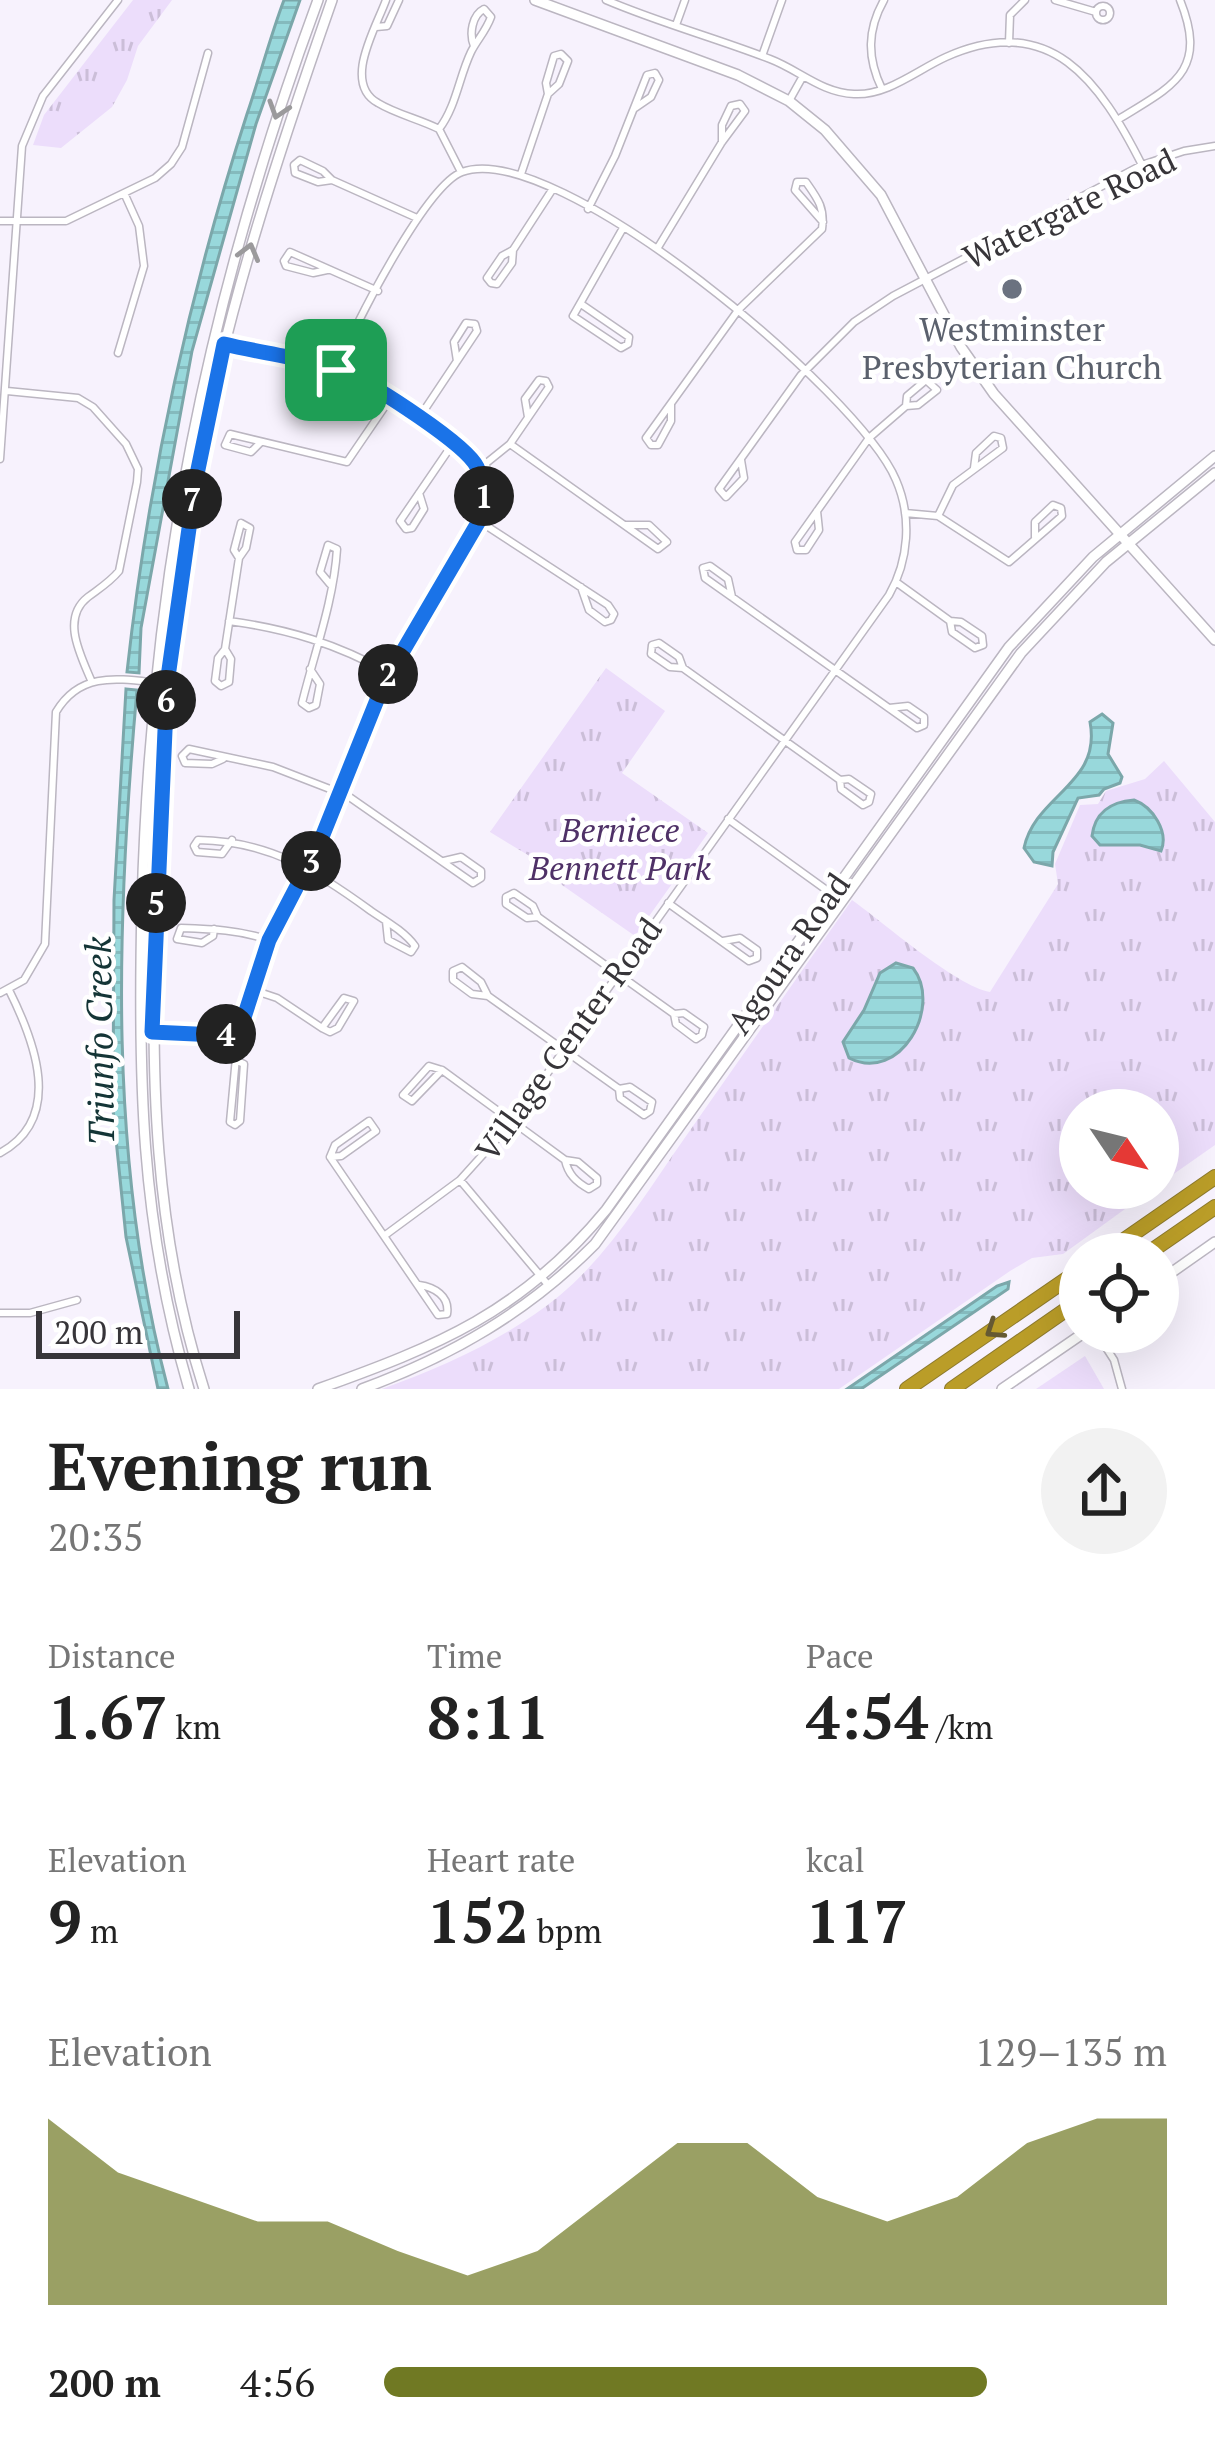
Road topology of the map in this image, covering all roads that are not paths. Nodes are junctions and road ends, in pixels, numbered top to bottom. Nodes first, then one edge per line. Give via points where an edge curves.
1 (118, 0) edge
2 (318, 0) edge
3 (332, 0) edge
4 (386, 0) edge
5 (399, 0) edge
6 (536, 0) edge
7 (606, 0) edge
8 (685, 0) edge
9 (782, 0) edge
10 (884, 0) edge
11 (1025, 0) edge
12 (1055, 0) edge
13 (1180, 0) edge
14 (1096, 12) dead end
15 (676, 26) junction
16 (376, 27) junction
17 (1009, 44) junction
18 (474, 46) junction
19 (208, 52) dead end
20 (762, 56) junction
21 (803, 76) junction
22 (882, 89) junction
23 (548, 94) junction
24 (788, 101) junction
25 (635, 108) junction
26 (1119, 119) junction
27 (439, 129) junction
28 (722, 142) junction
29 (1215, 146) edge
30 (1142, 165) junction
31 (461, 172) junction
32 (521, 175) junction
33 (332, 180) junction
34 (552, 190) junction
35 (125, 195) junction
36 (588, 208) junction
37 (417, 218) junction
38 (0, 221) edge
39 (16, 222) junction
40 (823, 222) junction
41 (623, 229) junction
42 (657, 249) junction
43 (513, 250) junction
44 (327, 270) junction
45 (926, 279) junction
46 (378, 291) junction
47 (581, 304) junction
48 (739, 309) junction
49 (212, 340) junction
50 (224, 344) junction
51 (118, 353) dead end
52 (457, 361) junction
53 (806, 369) junction
54 (336, 370) junction
55 (7, 391) junction
56 (390, 399) junction
57 (671, 404) junction
58 (906, 406) junction
59 (528, 417) junction
60 (419, 418) junction
61 (869, 438) junction
62 (261, 442) junction
63 (454, 442) junction
64 (510, 443) junction
65 (1215, 456) edge
66 (0, 459) edge
67 (741, 460) junction
68 (974, 468) junction
69 (478, 469) junction
70 (1215, 473) edge
71 (419, 493) junction
72 (817, 512) junction
73 (905, 513) junction
74 (938, 516) junction
75 (479, 521) junction
76 (626, 525) junction
77 (1035, 537) junction
78 (1123, 538) junction
79 (239, 559) junction
80 (896, 583) junction
81 (330, 584) junction
82 (581, 587) junction
83 (732, 597) junction
84 (229, 621) junction
85 (950, 621) junction
86 (318, 639) junction
87 (1215, 640) edge
88 (225, 649) junction
89 (683, 668) junction
90 (310, 669) junction
91 (835, 669) junction
92 (389, 673) junction
93 (91, 680) junction
94 (153, 683) junction
95 (167, 684) junction
96 (889, 708) junction
97 (784, 741) junction
98 (224, 759) junction
99 (840, 781) junction
100 (339, 793) junction
101 (728, 820) junction
102 (232, 840) junction
103 (444, 861) junction
104 (308, 868) junction
105 (830, 893) junction
106 (841, 901) junction
107 (668, 903) junction
108 (538, 917) junction
109 (386, 922) junction
110 (214, 929) junction
111 (269, 940) junction
112 (723, 941) junction
113 (618, 974) junction
114 (250, 989) junction
115 (5, 992) edge
116 (488, 996) junction
117 (674, 1014) junction
118 (322, 1028) junction
119 (139, 1032) junction
120 (152, 1032) junction
121 (238, 1036) junction
122 (564, 1049) junction
123 (235, 1060) junction
124 (442, 1070) junction
125 (619, 1089) junction
126 (514, 1120) junction
127 (0, 1153) edge
128 (330, 1157) junction
129 (565, 1160) junction
130 (1215, 1178) edge
131 (460, 1180) junction
132 (1215, 1207) edge
133 (1135, 1233) edge
134 (1178, 1233) edge
135 (384, 1236) junction
136 (1215, 1242) edge
137 (162, 1243) junction
138 (1179, 1267) edge
139 (546, 1282) junction
140 (1059, 1284) edge
141 (419, 1285) junction
142 (77, 1300) dead end
143 (0, 1312) edge
144 (1059, 1315) edge
145 (1059, 1350) edge
146 (1110, 1353) edge
147 (406, 1358) junction
148 (410, 1371) junction
149 (190, 1389) edge
150 (204, 1389) edge
151 (318, 1389) edge
152 (362, 1389) edge
153 (907, 1389) edge
154 (952, 1389) edge
155 (1002, 1389) edge
156 (1123, 1389) edge

1 - 39 street via 28,126
2 -> 49 street via 245,212
50 -> 3 street
4 - 16 street
5 - 16 street via 387,26
6 - 24 street
7 - 15 street
8 - 15 street
9 - 20 street
10 - 22 street via 869,39
11 - 17 street via 1010,15
12 - 14 street
13 - 26 street via 1191,34 1185,64 1167,91
15 - 20 street
16 - 27 street via 361,70 367,94
17 - 22 street via 972,47
17 - 26 street via 1068,61
18 - 18 street via 491,17 484,9 470,34
18 - 27 street
19 - 35 street via 182,147
20 - 21 street
21 - 22 street via 838,92
21 - 24 street
23 - 23 street via 568,61 561,54 554,56
23 - 32 street
24 - 45 street via 862,168
25 - 25 street via 653,94 655,73 646,75
25 - 36 street
26 - 30 street
27 - 31 street
28 - 28 street via 745,111 740,104 731,106
28 - 42 street
29 - 30 street, Watergate Road
30 - 45 street, Watergate Road
31 - 32 street
31 - 37 street
32 - 34 street
33 - 33 street via 300,160 294,165 295,173
33 - 37 street
34 - 36 street
34 - 43 street
35 - 39 street via 66,221
35 - 51 street via 144,266
36 - 41 street
37 - 46 street
38 - 39 street
39 - 55 street
40 - 40 street via 822,204 797,182 795,190
40 - 48 street
41 - 42 street
41 - 47 street
42 - 48 street
43 - 43 street via 487,278 491,283 505,274
44 - 44 street via 290,252 284,261 313,273
44 - 46 street
45 - 53 street, Watergate Road via 854,322
45 - 78 street via 982,378
46 - 54 street
47 - 47 street via 573,316 621,348 628,344
48 - 53 street
48 - 57 street
49 - 50 street
49 - 94 street
50 - 54 street
50 - 95 street
52 - 52 street via 478,331 475,324 455,338
52 - 60 street
53 - 61 street
53 - 67 street, Watergate Road
54 - 56 street
55 - 66 street
55 - 93 street via 66,395 93,407 138,469 119,571 75,617
56 - 60 street
56 - 62 street via 347,462
57 - 57 street via 646,438 651,445 669,429
58 - 58 street via 918,405 937,388 926,380
58 - 61 street
59 - 59 street via 549,387 546,381 525,399
59 - 64 street
60 - 63 street
61 - 72 street
61 - 73 street via 891,469
62 - 62 street via 230,434 225,445 251,452
63 - 69 street
63 - 71 street
64 - 69 street
64 - 76 street
65 - 78 street, Agoura Road
67 - 67 street, Watergate Road via 719,489 726,497 744,478
68 - 68 street via 1003,448 1001,438 976,453
68 - 74 street via 952,485
69 - 75 street
70 - 78 street, Agoura Road
71 - 71 street via 400,520 406,529 424,508
72 - 72 street via 795,542 797,550 817,535
73 - 74 street
73 - 80 street, Village Center Road
74 - 77 street via 1003,561
75 - 82 street
75 - 92 street
76 - 76 street via 658,550 667,542 649,525
77 - 77 street via 1062,515 1061,508 1053,505 1035,522
78 - 87 street
78 - 105 street, Agoura Road via 1057,593 1001,657
78 - 106 street, Agoura Road via 1012,665
79 - 79 street via 250,528 241,523 234,550
79 - 84 street
80 - 85 street
80 - 91 street, Village Center Road
81 - 81 street via 337,549 328,545 320,572
81 - 86 street
82 - 82 street via 613,610 611,620 589,610
83 - 83 street via 728,579 703,568 705,578
83 - 91 street
84 - 86 street
84 - 88 street
85 - 85 street via 952,632 983,645 982,636
86 - 90 street
86 - 92 street
88 - 88 street via 215,681 221,686 229,682
89 - 89 street via 679,657 652,645 652,654
89 - 97 street
90 - 90 street via 302,703 309,708 320,684
91 - 96 street
91 - 97 street, Village Center Road
92 - 100 street
93 - 94 street
93 - 115 street via 56,712 45,944 24,980
94 - 95 street
94 - 119 street
95 - 120 street
96 - 96 street via 916,728 924,725 908,706
97 - 99 street
97 - 101 street, Village Center Road
98 - 98 street via 189,749 182,756 185,763
98 - 100 street via 273,767
99 - 99 street via 863,805 869,802 871,794
100 - 103 street
100 - 104 street
101 - 105 street
101 - 107 street, Village Center Road
102 - 102 street via 198,840 194,846 222,854
102 - 104 street
103 - 103 street via 473,883 481,878 461,857
104 - 109 street
104 - 111 street
105 - 106 street
105 - 139 street, Agoura Road via 606,1210
106 - 139 street, Agoura Road via 611,1223
107 - 112 street
107 - 113 street, Village Center Road
108 - 108 street via 514,893 506,897 506,904
108 - 113 street
109 - 109 street via 388,940 411,952 412,941
110 - 110 street via 181,928 177,939 202,943
110 - 111 street
111 - 114 street
112 - 112 street via 749,962 757,958 740,938
113 - 117 street
113 - 122 street, Village Center Road
114 - 118 street
114 - 121 street
115 - 127 street via 32,1036 40,1074 32,1119
116 - 116 street via 462,968 453,971 472,994
116 - 122 street
117 - 117 street via 676,1024 696,1039 702,1035 704,1027
118 - 118 street via 338,1028 354,1001 344,998
119 - 120 street
119 - 137 street via 143,1150
120 - 121 street
120 - 137 street
121 - 123 street
122 - 125 street
122 - 126 street, Village Center Road
123 - 123 street via 230,1123 235,1126 244,1064
124 - 124 street via 429,1066 403,1095 412,1100
124 - 126 street
125 - 125 street via 620,1098 644,1115 650,1111 652,1102
126 - 129 street
126 - 131 street, Village Center Road
128 - 128 street via 376,1131 374,1124 335,1145
128 - 135 street
129 - 129 street via 585,1187 598,1184 578,1162
130 - 133 highway
131 - 135 street, Village Center Road
131 - 139 street
132 - 134 highway
135 - 141 street
136 - 138 street
137 - 149 street
137 - 150 street
139 - 147 street, Agoura Road
139 - 148 street, Agoura Road via 482,1335
140 -> 153 highway
141 - 141 street via 438,1315 447,1313 436,1289
142 - 143 street
144 - 154 highway
145 - 155 street
146 - 156 street
147 - 148 street
147 - 151 street, Agoura Road
148 - 152 street, Agoura Road

